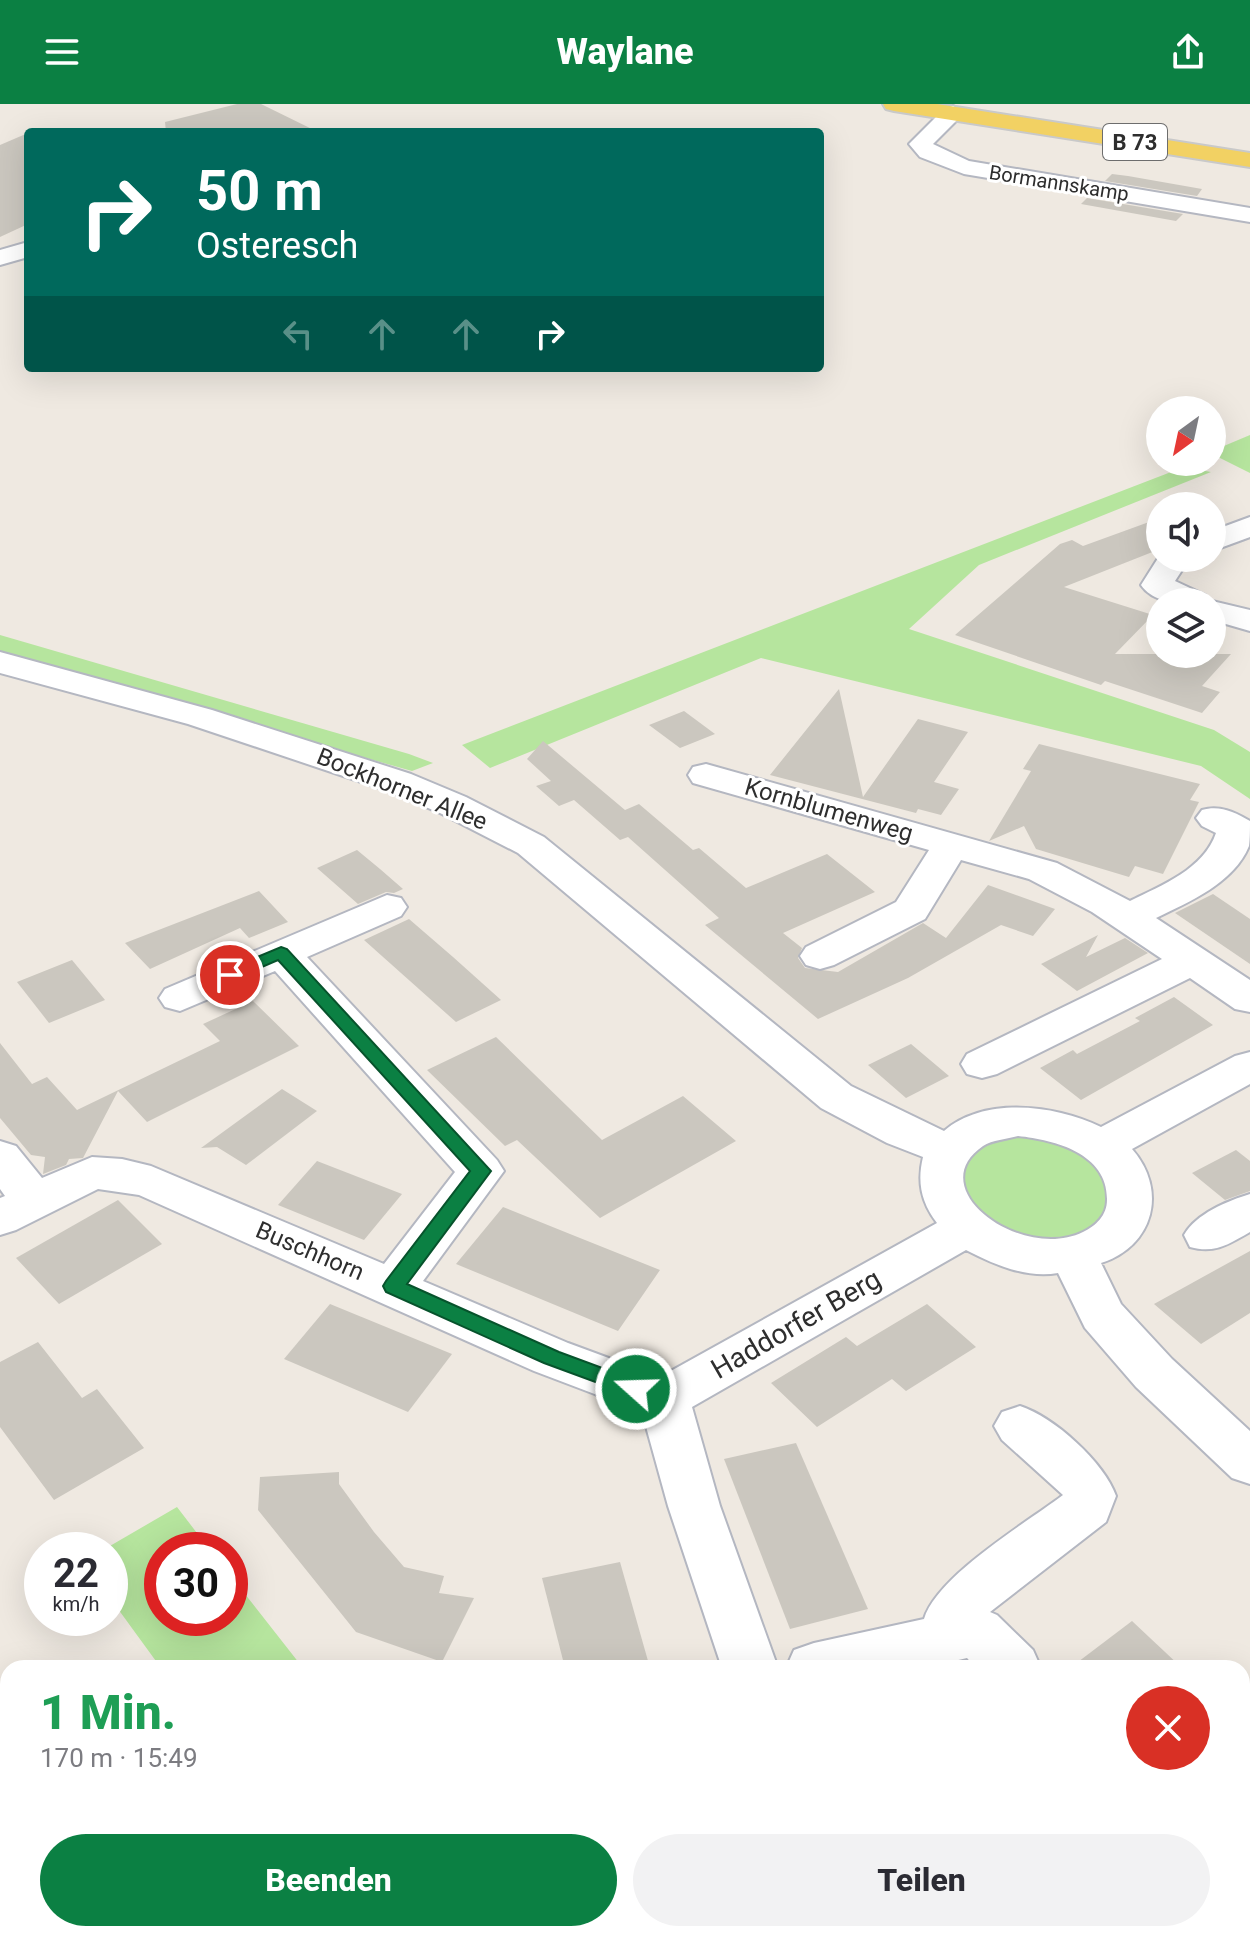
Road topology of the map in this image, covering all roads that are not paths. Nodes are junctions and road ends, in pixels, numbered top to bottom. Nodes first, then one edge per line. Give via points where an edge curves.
1 (894, 104) edge
2 (953, 113) junction
3 (1250, 160) edge
4 (1250, 215) edge
5 (24, 250) edge
6 (0, 258) edge
7 (24, 265) edge
8 (1250, 526) edge
9 (1226, 536) edge
10 (1165, 572) edge
11 (1163, 588) edge
12 (1226, 613) edge
13 (1250, 621) edge
14 (0, 662) edge
15 (706, 775) dead end
16 (1215, 818) dead end
17 (951, 845) junction
18 (387, 907) dead end
19 (1129, 917) junction
20 (281, 953) junction
21 (820, 956) dead end
22 (1194, 959) junction
23 (180, 998) dead end
24 (1250, 999) edge
25 (982, 1064) dead end
26 (1250, 1066) edge
27 (1101, 1146) junction
28 (949, 1150) junction
29 (0, 1157) edge
30 (17, 1209) edge
31 (1250, 1211) edge
32 (966, 1228) junction
33 (1207, 1235) dead end
34 (1073, 1254) junction
35 (393, 1286) junction
36 (664, 1399) junction
37 (1020, 1426) dead end
38 (1250, 1463) edge
39 (948, 1639) junction
40 (747, 1660) edge
41 (851, 1660) edge
42 (1005, 1660) edge

1 - 2 main road, B 73
2 - 3 main road, B 73
2 - 4 street, Bormannskamp via 920,144 964,167
5 - 6 street
6 - 7 street
8 - 9 street
10 - 11 street via 1157,585
12 - 13 street
14 - 28 street, Bockhorner Allee via 200,717 398,782 531,845 836,1097
15 - 17 street, Kornblumenweg
16 - 19 street via 1236,828 1233,845 1217,866
17 - 19 street, Kornblumenweg via 1043,871
17 - 21 street, Kornblumenweg via 911,910
18 - 20 street
19 - 22 street, Kornblumenweg
20 - 23 street
20 - 35 street via 481,1171
22 - 24 street, Kornblumenweg
22 - 25 street
26 - 27 street
27 - 28 street via 1062,1127 1018,1121 978,1129
27 - 34 street via 1126,1176 1130,1209 1111,1237
28 - 32 street via 940,1168 940,1188
29 - 30 street
30 - 35 street, Buschhorn via 92,1173 122,1175 151,1182
31 - 33 street
32 - 34 street via 1016,1252
32 - 36 street, Haddorfer Berg
34 - 38 street via 1102,1315 1154,1373
35 - 36 street, Buschhorn via 551,1357
36 - 40 street
37 - 39 street via 1086,1484 1087,1507 971,1595 953,1615
39 - 41 street
39 - 42 street via 977,1632

